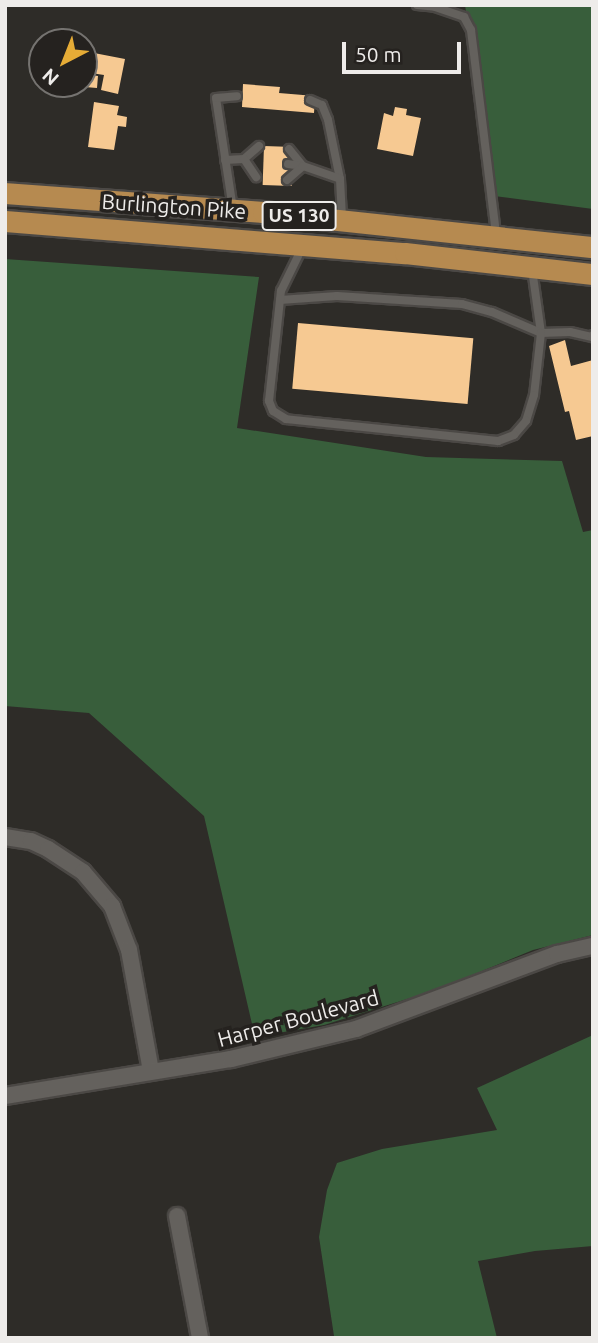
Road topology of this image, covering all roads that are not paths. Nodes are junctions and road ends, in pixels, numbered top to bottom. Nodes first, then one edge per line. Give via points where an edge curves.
1 (417, 5) edge
2 (237, 96) dead end
3 (310, 100) dead end
4 (259, 146) dead end
5 (289, 149) dead end
6 (244, 159) junction
7 (225, 160) junction
8 (258, 161) dead end
9 (288, 164) dead end
10 (303, 166) junction
11 (256, 177) dead end
12 (340, 179) junction
13 (287, 180) dead end
14 (5, 193) edge
15 (233, 210) junction
16 (342, 220) junction
17 (5, 221) edge
18 (496, 235) junction
19 (303, 246) junction
20 (593, 247) edge
21 (531, 267) junction
22 (593, 274) edge
23 (280, 300) junction
24 (541, 333) junction
25 (593, 335) edge
26 (5, 837) edge
27 (593, 946) edge
28 (151, 1071) junction
29 (5, 1096) edge
30 (177, 1216) dead end
31 (200, 1338) edge

1 - 18 lane via 464,17 471,30
2 - 7 lane via 216,98
3 - 12 lane via 322,105 328,120
4 - 6 lane
5 - 10 lane
6 - 7 lane
6 - 8 lane
6 - 11 lane
7 - 15 lane
9 - 10 lane
10 - 12 lane
10 - 13 lane
12 - 16 lane
14 - 15 highway, Burlington Pike / US 130
15 - 16 highway, Burlington Pike / US 130
16 - 18 highway, Burlington Pike / US 130
17 - 19 highway, Burlington Pike / US 130
18 - 20 highway, Burlington Pike / US 130
19 - 21 highway, Burlington Pike / US 130
19 - 23 lane via 286,276
21 - 22 highway, Burlington Pike / US 130
21 - 24 lane
23 - 24 lane via 337,296 462,303
23 - 24 lane via 269,401 273,411 286,419 498,441 514,435 526,421 534,395
24 - 25 lane
26 - 28 street via 48,849 83,872 112,906 129,950
27 - 28 street, Harper Boulevard via 557,954 356,1029 231,1059
28 - 29 street, Harper Boulevard
30 - 31 street

